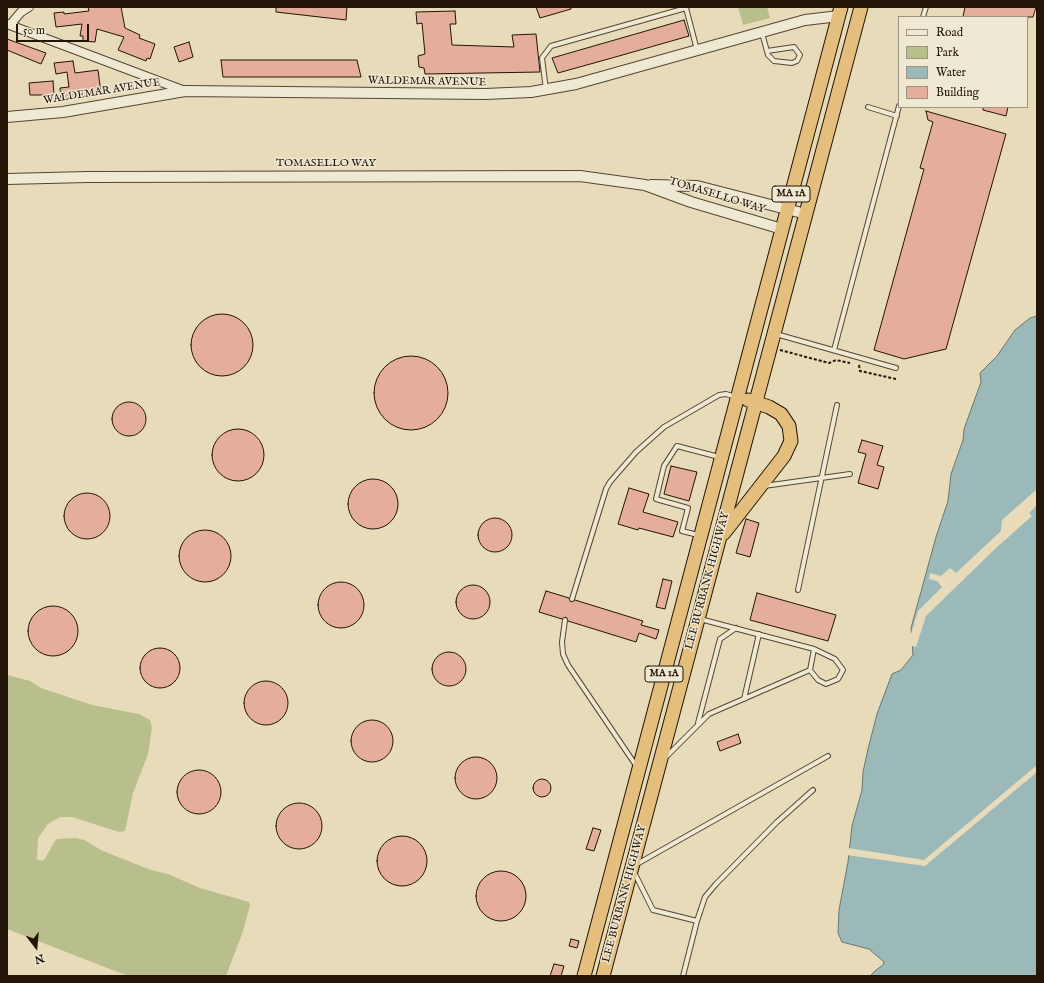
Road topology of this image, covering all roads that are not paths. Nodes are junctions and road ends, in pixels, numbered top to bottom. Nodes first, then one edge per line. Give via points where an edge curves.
1 (29, 7) edge
2 (861, 7) edge
3 (840, 11) edge
4 (8, 25) edge
5 (762, 32) junction
6 (697, 50) junction
7 (767, 51) junction
8 (546, 90) junction
9 (185, 91) junction
10 (868, 107) dead end
11 (898, 108) edge
12 (896, 116) junction
13 (7, 117) edge
14 (7, 179) edge
15 (645, 185) junction
16 (787, 209) junction
17 (806, 214) junction
18 (782, 229) junction
19 (774, 333) junction
20 (834, 350) junction
21 (896, 368) dead end
22 (738, 397) junction
23 (756, 402) junction
24 (837, 405) dead end
25 (722, 458) junction
26 (850, 474) dead end
27 (822, 478) junction
28 (760, 486) junction
29 (700, 535) junction
30 (719, 540) junction
31 (798, 590) dead end
32 (572, 599) dead end
33 (698, 619) junction
34 (565, 620) dead end
35 (736, 628) junction
36 (759, 634) junction
37 (814, 649) junction
38 (810, 670) junction
39 (744, 699) junction
40 (698, 725) junction
41 (828, 756) dead end
42 (659, 764) junction
43 (638, 769) junction
44 (813, 790) dead end
45 (632, 867) junction
46 (697, 922) junction
47 (584, 976) edge
48 (603, 976) edge
49 (683, 976) edge

1 - 4 street
2 - 17 highway, MA 1A
3 - 5 street, WALDEMAR AVENUE
3 - 16 highway, MA 1A
4 - 9 street
5 - 6 street, WALDEMAR AVENUE
5 - 7 lane
6 - 8 street, WALDEMAR AVENUE via 570,86
6 - 8 lane via 686,8 551,46 542,58
7 - 7 lane via 774,61 792,63 798,61 800,55 794,47
8 - 9 street, WALDEMAR AVENUE via 490,94
9 - 13 street, WALDEMAR AVENUE via 63,112
10 - 12 lane
11 - 12 lane
12 - 20 lane
14 - 15 street, TOMASELLO WAY via 554,176 607,179
15 - 16 street, TOMASELLO WAY via 697,186
15 - 18 street, TOMASELLO WAY via 691,202
16 - 17 street, TOMASELLO WAY
16 - 18 highway, MA 1A
17 - 19 highway, MA 1A
18 - 22 highway, LEE BURBANK HIGHWAY / MA 1A
19 - 20 lane
19 - 23 highway, LEE BURBANK HIGHWAY / MA 1A
20 - 21 lane
22 - 23 highway
22 - 25 highway, LEE BURBANK HIGHWAY / MA 1A
22 - 32 lane via 719,395 664,427 636,452 610,482
23 - 28 highway via 780,414 788,424 791,435 786,453
23 - 30 highway, LEE BURBANK HIGHWAY / MA 1A
24 - 27 lane
25 - 29 highway, LEE BURBANK HIGHWAY / MA 1A
25 - 29 lane via 677,446 664,466 656,500 688,508 682,531
26 - 27 lane
27 - 28 lane
27 - 31 lane
28 - 30 highway
29 - 43 highway, LEE BURBANK HIGHWAY / MA 1A
30 - 33 highway, LEE BURBANK HIGHWAY / MA 1A
33 - 35 lane
33 - 42 highway, LEE BURBANK HIGHWAY / MA 1A
34 - 43 lane via 562,642 563,654 568,665
35 - 36 lane
35 - 40 lane via 720,639
36 - 37 lane
36 - 39 lane
37 - 38 lane
37 - 38 lane via 835,659 843,670 838,679 826,684 818,680
38 - 39 lane
39 - 40 lane via 709,714
40 - 42 lane
41 - 45 lane
42 - 45 highway, LEE BURBANK HIGHWAY / MA 1A
43 - 47 highway, LEE BURBANK HIGHWAY / MA 1A
44 - 46 lane via 777,822 716,884 705,897
45 - 46 lane via 653,910
45 - 48 highway, LEE BURBANK HIGHWAY / MA 1A
46 - 49 lane

